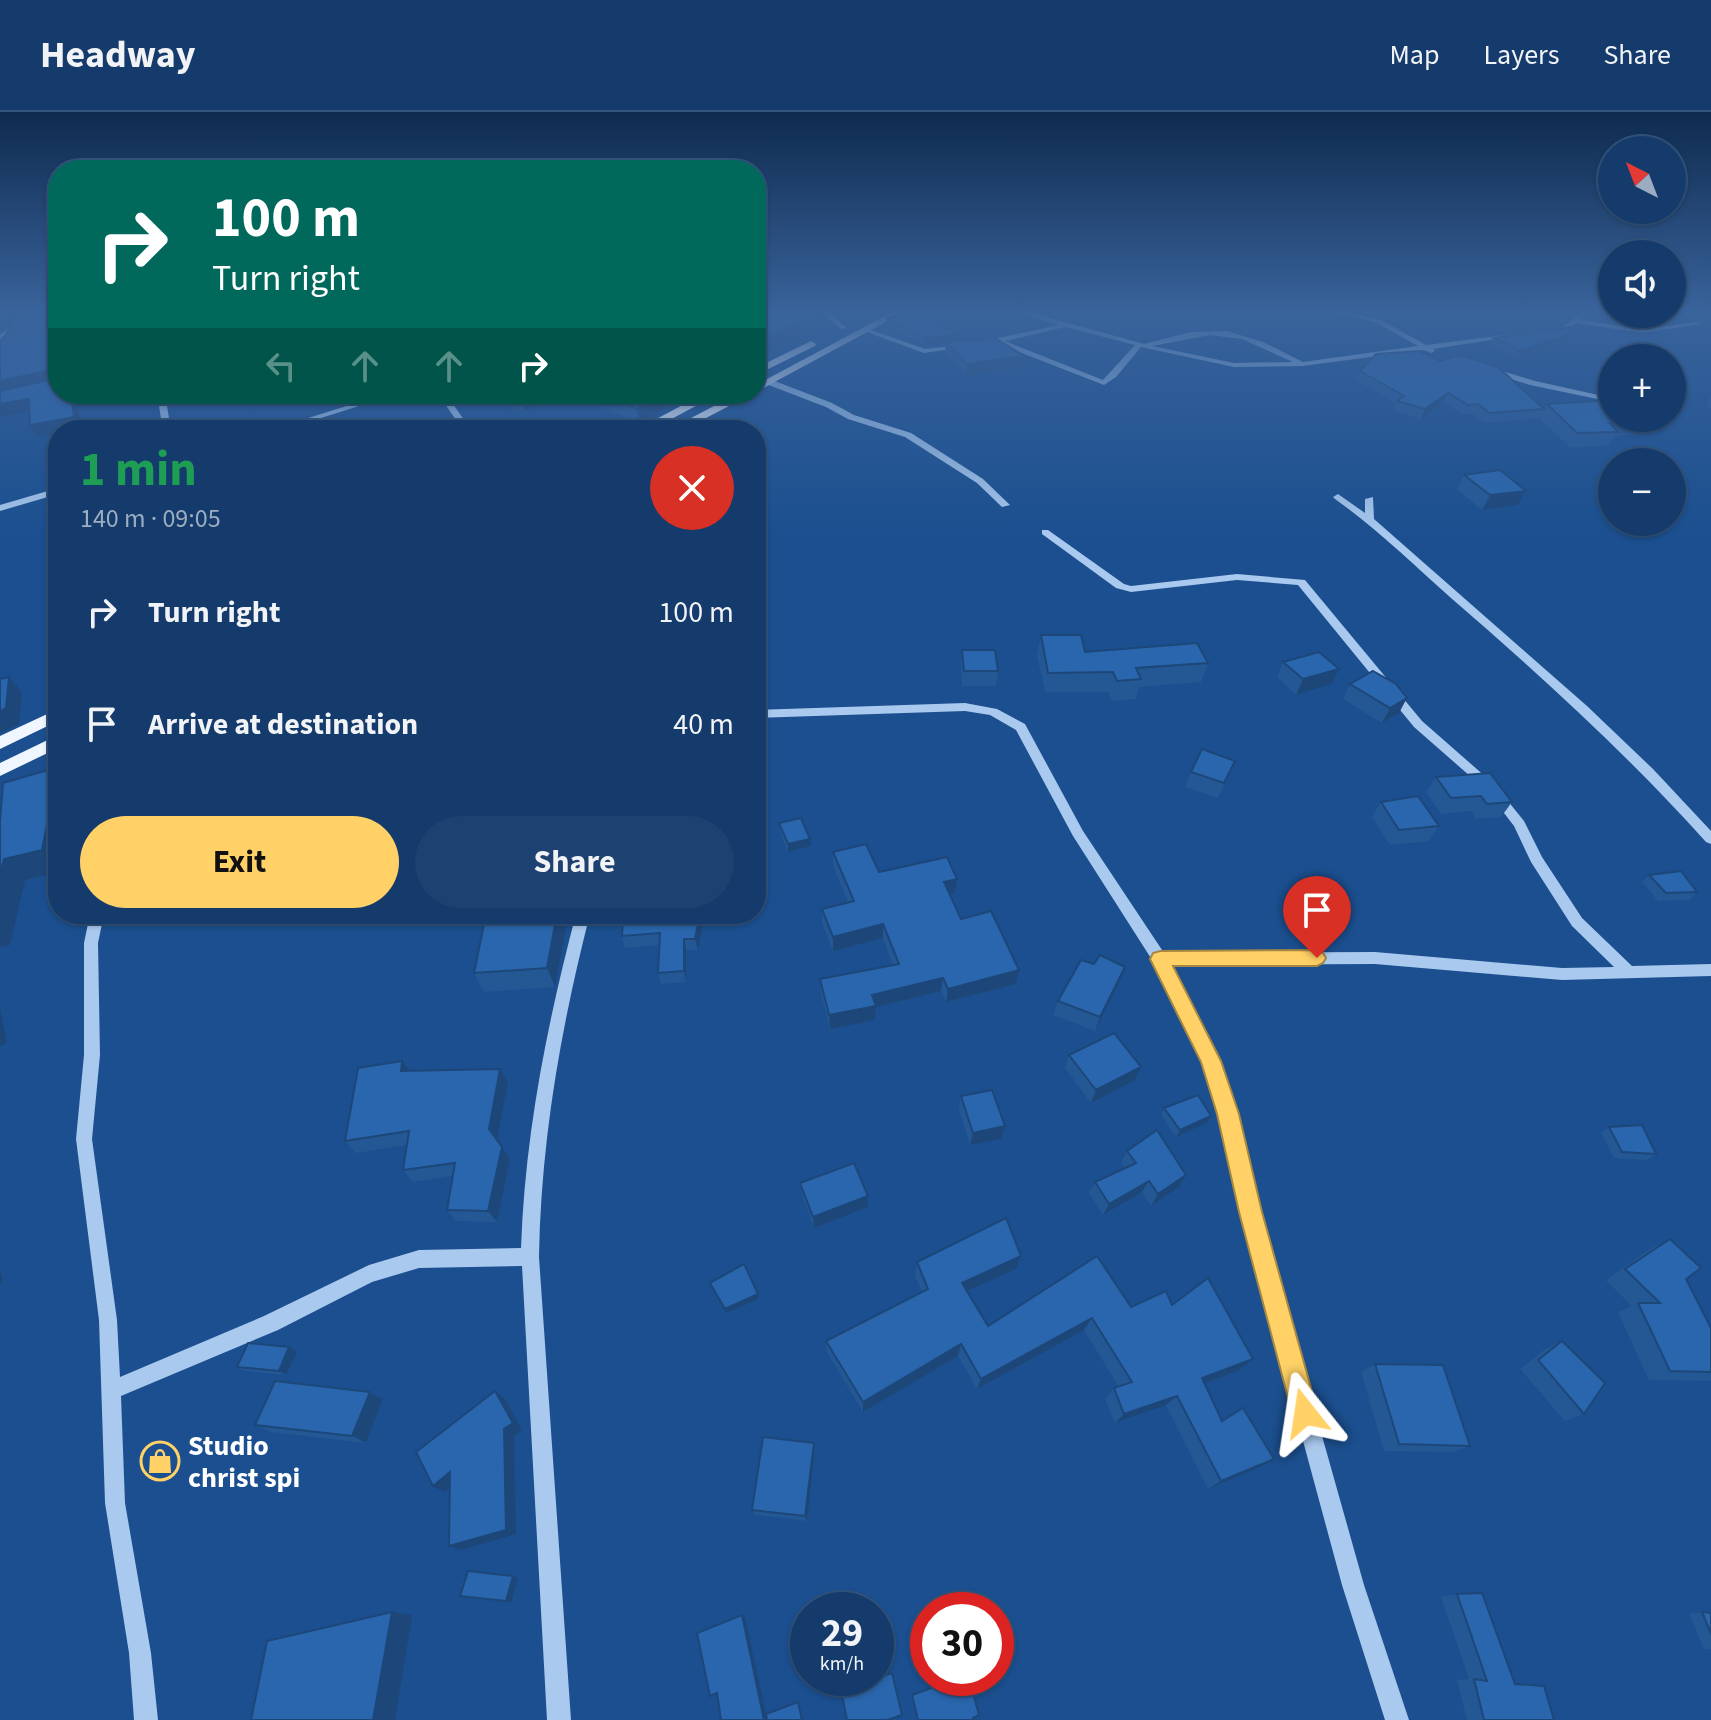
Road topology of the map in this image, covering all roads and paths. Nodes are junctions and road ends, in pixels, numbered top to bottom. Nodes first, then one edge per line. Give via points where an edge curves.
1 (777, 385) edge
2 (1542, 385) edge
3 (1598, 397) edge
4 (360, 404) edge
5 (692, 404) edge
6 (726, 404) edge
7 (307, 420) edge
8 (661, 420) edge
9 (694, 420) edge
10 (48, 494) edge
11 (1338, 497) dead end
12 (1370, 499) dead end
13 (1005, 505) dead end
14 (0, 508) edge
15 (1370, 518) junction
16 (1045, 532) dead end
17 (766, 714) edge
18 (48, 719) edge
19 (0, 743) edge
20 (48, 746) edge
21 (0, 770) edge
22 (1711, 839) edge
23 (95, 924) edge
24 (581, 924) edge
25 (1160, 959) junction
26 (1627, 970) junction
27 (1711, 970) edge
28 (530, 1257) junction
29 (112, 1390) junction
30 (146, 1720) edge
31 (559, 1720) edge
32 (1397, 1720) edge

1 - 13 street via 908,435 980,481
2 - 3 street
4 - 7 street
5 - 8 main road
6 - 9 main road
10 - 14 street
11 - 15 street
12 - 15 street
15 - 22 street via 1637,758
16 - 26 street via 1131,589 1237,577 1301,582 1418,724 1491,788 1519,824 1577,922
17 - 25 street via 965,707 993,712 1021,727 1078,833
18 - 19 main road
20 - 21 main road
23 - 29 street via 84,1139
24 - 28 street via 535,1147
25 - 26 street via 1375,958 1562,974
25 - 32 street via 1211,1061 1228,1114 1353,1585
26 - 27 street
28 - 29 street via 419,1259 369,1274 271,1323
28 - 31 street
29 - 30 street via 115,1503

